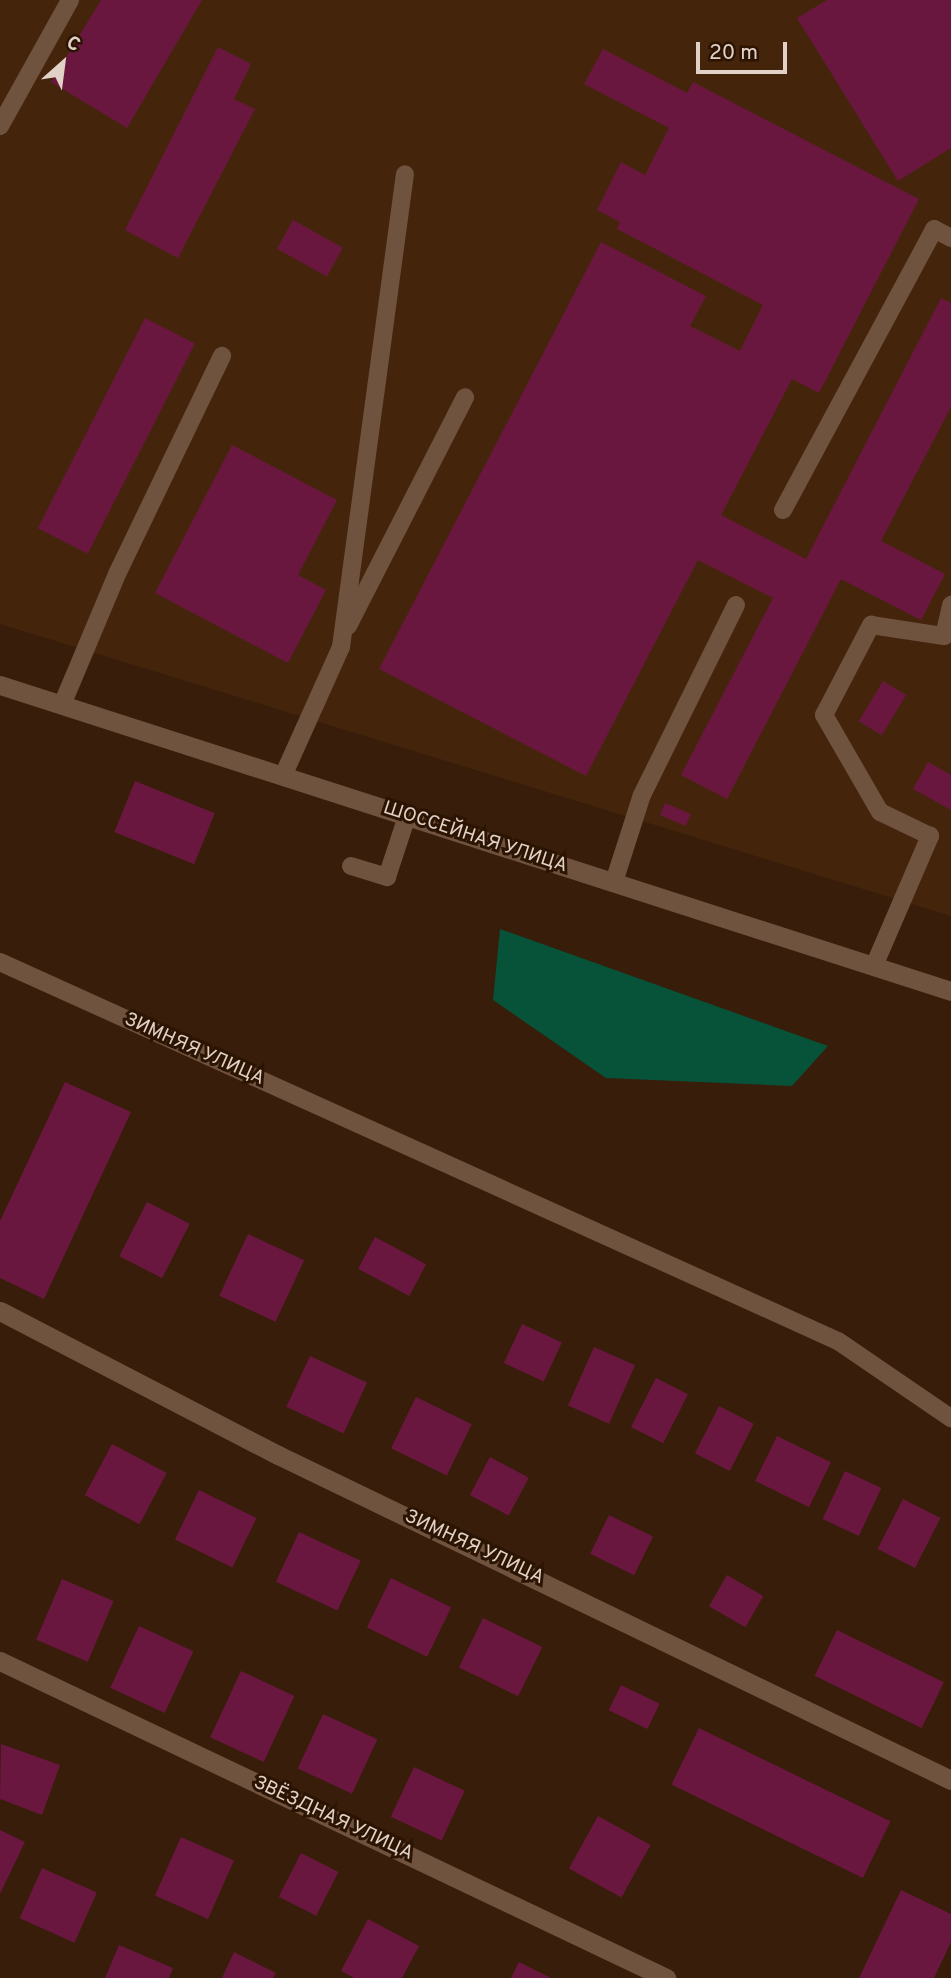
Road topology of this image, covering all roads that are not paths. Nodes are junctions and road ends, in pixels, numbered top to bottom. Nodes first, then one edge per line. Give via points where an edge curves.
1 (70, 0) edge
2 (0, 126) edge
3 (405, 174) dead end
4 (951, 238) edge
5 (222, 356) dead end
6 (466, 397) dead end
7 (783, 510) dead end
8 (736, 605) dead end
9 (951, 605) edge
10 (342, 638) junction
11 (0, 685) edge
12 (62, 705) junction
13 (283, 776) junction
14 (407, 816) junction
15 (351, 866) dead end
16 (614, 883) junction
17 (0, 962) edge
18 (874, 966) junction
19 (951, 991) edge
20 (0, 1311) edge
21 (951, 1418) edge
22 (0, 1661) edge
23 (951, 1780) edge
24 (666, 1978) edge

1 - 2 lane
3 - 10 lane
4 - 7 lane via 934,229
5 - 12 lane via 118,572
6 - 10 lane
8 - 16 lane via 642,795
9 - 18 lane via 944,636 871,625 824,715 880,812 930,836
10 - 13 lane
11 - 12 street, ШОССЕЙНАЯ УЛИЦА
12 - 13 street, ШОССЕЙНАЯ УЛИЦА
13 - 14 street, ШОССЕЙНАЯ УЛИЦА
14 - 15 lane via 387,877
14 - 16 street, ШОССЕЙНАЯ УЛИЦА
16 - 18 street, ШОССЕЙНАЯ УЛИЦА
17 - 21 lane, ЗИМНЯЯ УЛИЦА via 838,1340
18 - 19 street, ШОССЕЙНАЯ УЛИЦА
20 - 23 street, ЗИМНЯЯ УЛИЦА via 278,1455
22 - 24 street, ЗВЁЗДНАЯ УЛИЦА

